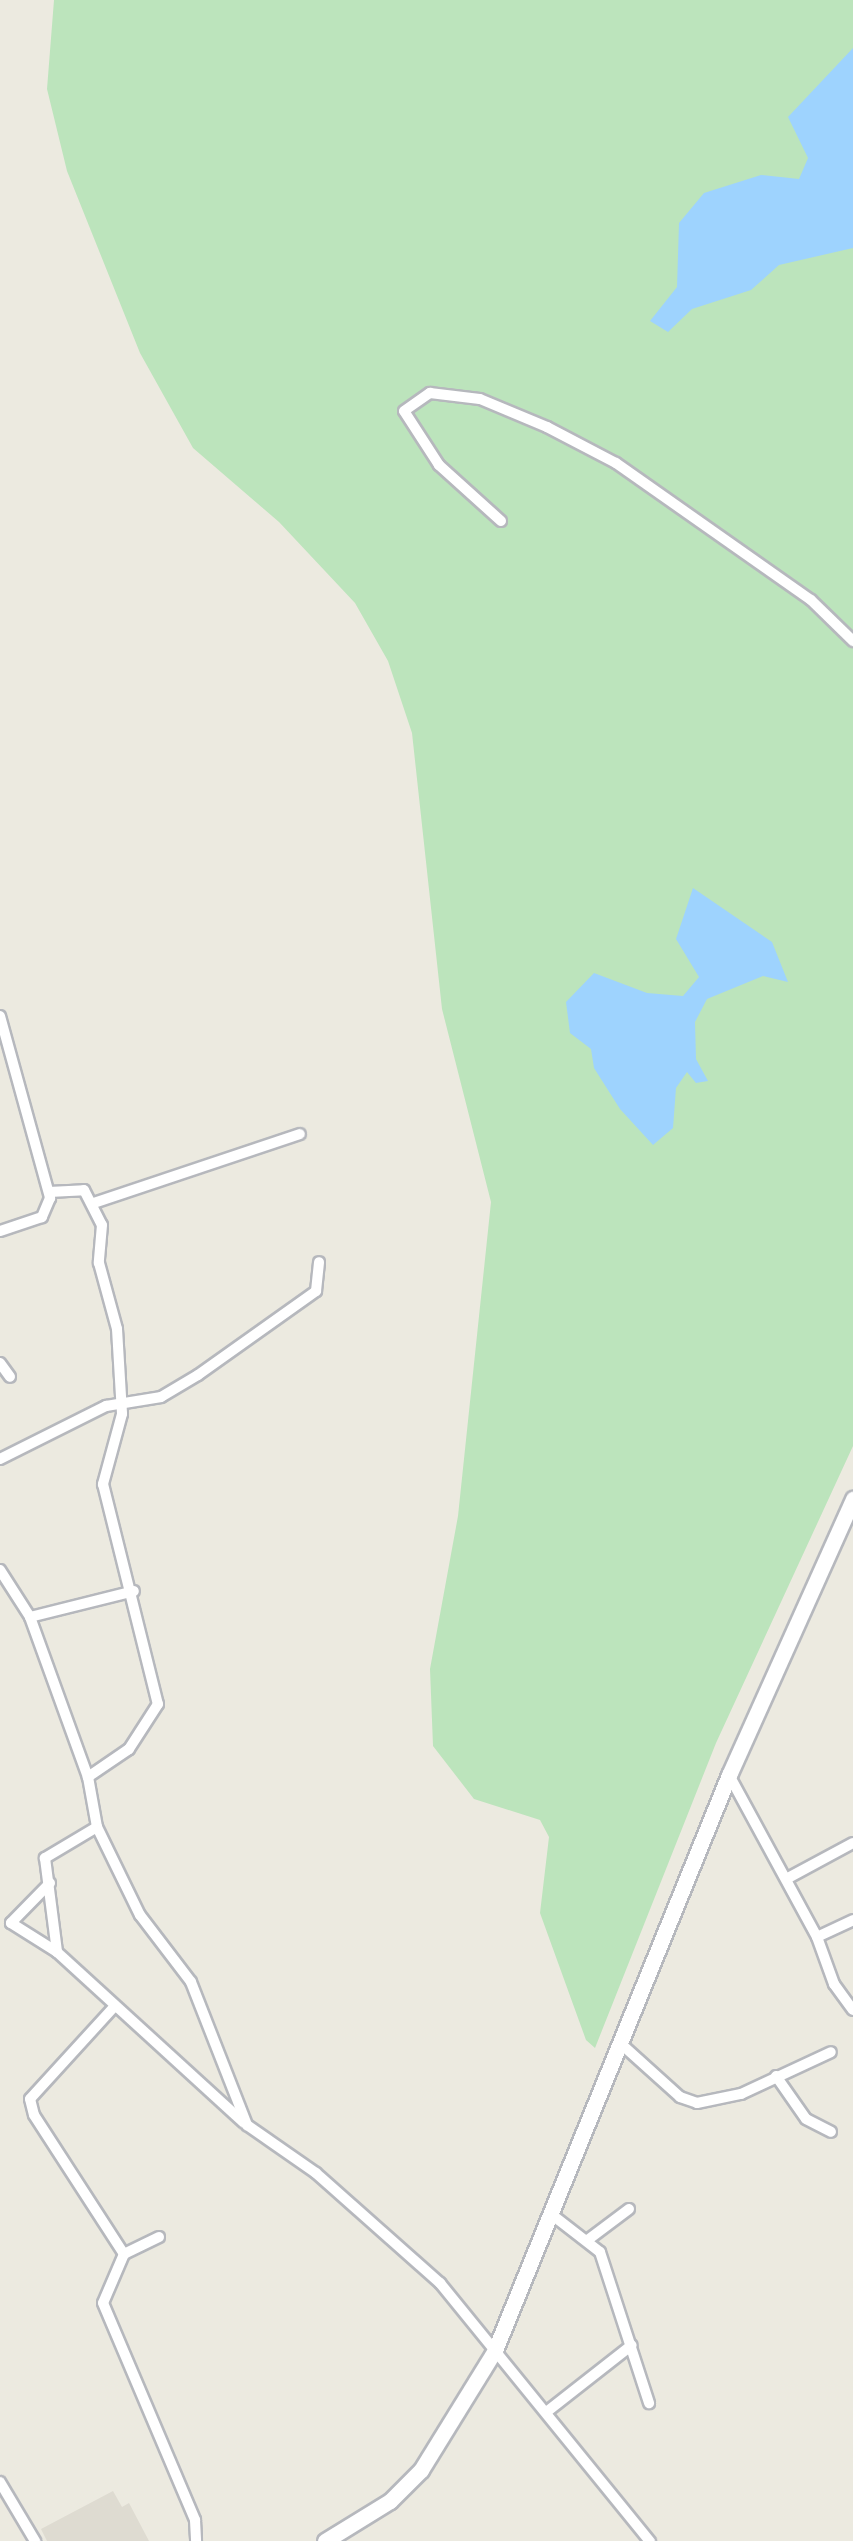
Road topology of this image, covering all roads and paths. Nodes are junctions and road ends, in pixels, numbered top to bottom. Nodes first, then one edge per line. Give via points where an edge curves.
1 (502, 521) dead end
2 (853, 640) edge
3 (0, 1016) edge
4 (300, 1134) dead end
5 (49, 1192) junction
6 (94, 1203) junction
7 (0, 1230) edge
8 (319, 1262) dead end
9 (0, 1362) edge
10 (10, 1377) dead end
11 (121, 1404) junction
12 (0, 1459) edge
13 (853, 1499) edge
14 (0, 1570) edge
15 (134, 1591) junction
16 (30, 1617) junction
17 (729, 1775) junction
18 (88, 1778) junction
19 (96, 1827) junction
20 (853, 1842) edge
21 (788, 1878) junction
22 (50, 1884) junction
23 (853, 1920) edge
24 (816, 1936) junction
25 (57, 1952) junction
26 (113, 2008) junction
27 (853, 2010) edge
28 (618, 2042) junction
29 (830, 2052) dead end
30 (776, 2076) junction
31 (246, 2125) junction
32 (831, 2132) dead end
33 (629, 2209) dead end
34 (551, 2214) junction
35 (158, 2237) dead end
36 (590, 2240) junction
37 (124, 2254) junction
38 (632, 2345) junction
39 (494, 2350) junction
40 (650, 2403) dead end
41 (548, 2410) junction
42 (0, 2482) edge
43 (648, 2538) edge
44 (35, 2541) edge
45 (196, 2541) edge
46 (325, 2541) edge
47 (634, 2541) edge

1 - 2 street via 440,465 404,411 430,393 480,399 547,426 632,474 810,600
3 - 5 street
4 - 6 street
5 - 6 street via 74,1187
5 - 7 street via 42,1217
6 - 11 street via 102,1225 100,1272 117,1328
8 - 11 street via 319,1286 311,1295 161,1397
9 - 10 street
11 - 12 street
11 - 15 street via 103,1484
13 - 17 street
14 - 16 street
15 - 16 street
15 - 18 street via 158,1704 128,1749
16 - 18 street
17 - 21 street
17 - 28 street
18 - 19 street
19 - 22 street via 49,1852
19 - 31 street via 140,1915 192,1982
20 - 21 street
21 - 24 street
22 - 25 street
22 - 25 street via 11,1923
23 - 24 street
24 - 27 street via 834,1984
25 - 26 street
26 - 31 street
26 - 37 street via 30,2099
28 - 30 street via 680,2097 696,2103 741,2094
28 - 34 street
29 - 30 street
30 - 32 street via 806,2119
31 - 39 street via 378,2226 440,2283
33 - 36 street
34 - 36 street
34 - 39 street
35 - 37 street
36 - 38 street
37 - 45 street via 103,2303 105,2316 195,2520
38 - 40 street
38 - 41 street
39 - 41 street
39 - 46 street via 412,2480
41 - 43 street
42 - 44 street
43 - 47 street

